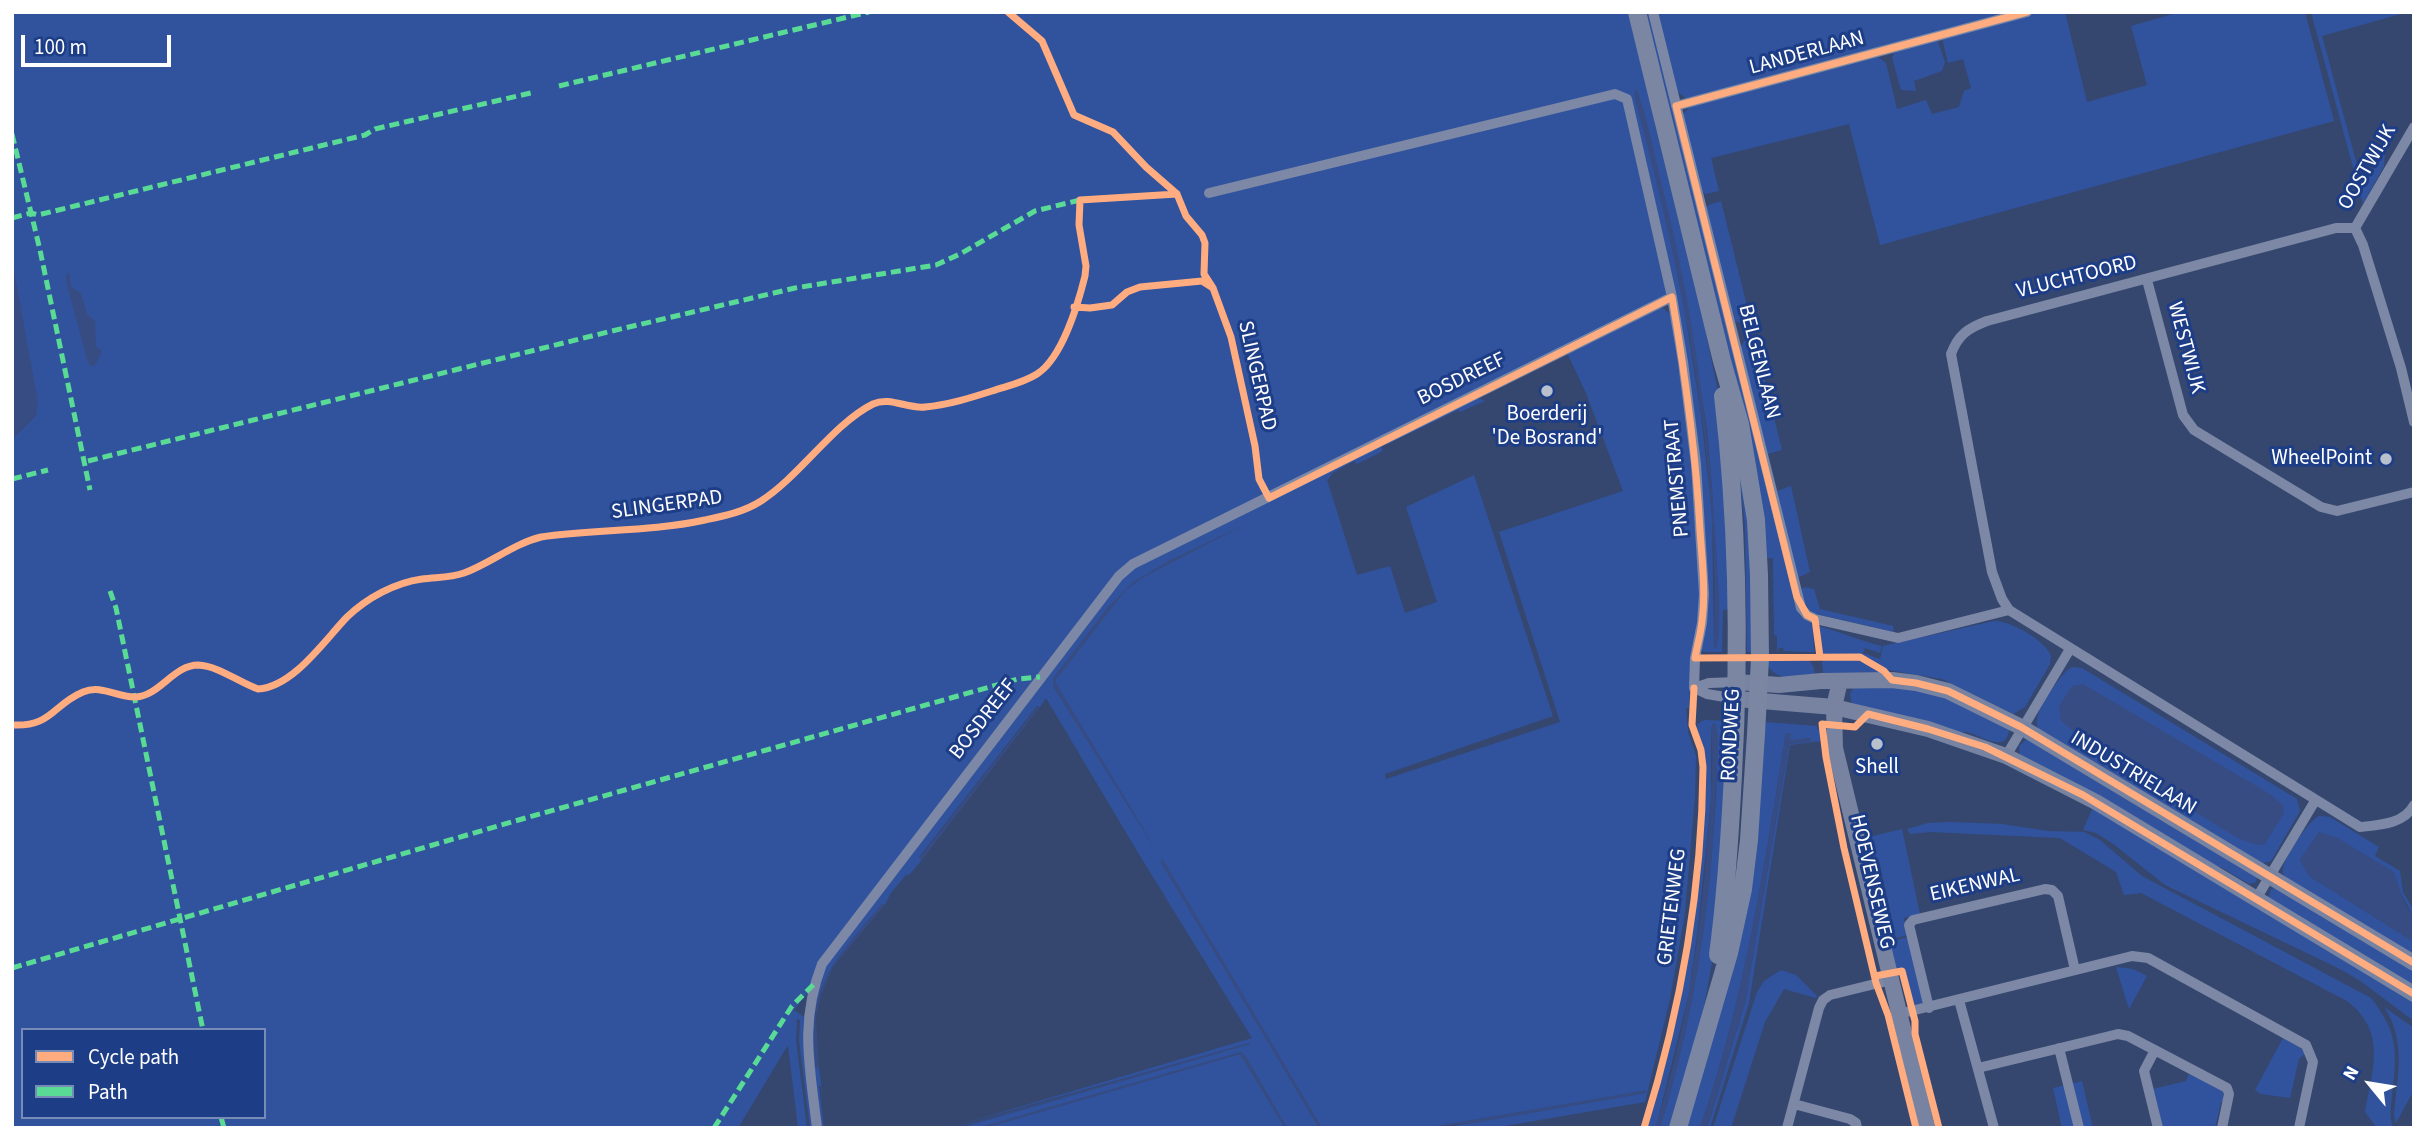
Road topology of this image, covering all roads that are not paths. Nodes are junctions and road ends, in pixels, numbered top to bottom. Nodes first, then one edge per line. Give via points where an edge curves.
1 (1637, 12) edge
2 (1653, 12) edge
3 (2027, 12) edge
4 (1676, 106) junction
5 (2414, 127) edge
6 (1209, 193) dead end
7 (2355, 228) junction
8 (2147, 280) junction
9 (1672, 296) junction
10 (1721, 361) junction
11 (2414, 422) edge
12 (2414, 492) edge
13 (2009, 610) junction
14 (2070, 649) junction
15 (1840, 681) junction
16 (1694, 688) junction
17 (1737, 690) junction
18 (1758, 692) junction
19 (1840, 708) junction
20 (2021, 727) junction
21 (2006, 755) junction
22 (2315, 801) junction
23 (2414, 805) edge
24 (2270, 876) junction
25 (2256, 899) junction
26 (2414, 963) edge
27 (2075, 970) junction
28 (1891, 980) junction
29 (2414, 994) edge
30 (1959, 1000) junction
31 (1929, 1008) junction
32 (1899, 1014) junction
33 (1707, 1026) junction
34 (2059, 1048) junction
35 (2155, 1050) junction
36 (1978, 1068) junction
37 (1794, 1104) junction
38 (817, 1128) edge
39 (1678, 1128) edge
40 (1787, 1128) edge
41 (1857, 1128) edge
42 (1927, 1128) edge
43 (1994, 1128) edge
44 (2079, 1128) edge
45 (2158, 1128) edge
46 (2222, 1128) edge
47 (2299, 1128) edge

1 - 10 main road, RONDWEG
2 - 4 street, BELGENLAAN
3 - 4 street, LANDERLAAN
4 - 13 street, BELGENLAAN via 1801,608 1811,618 1898,638
5 - 7 street, OOSTWIJK
6 - 9 street, PNEMSTRAAT via 1615,94 1627,99
7 - 8 street, VLUCHTOORD via 2336,228
7 - 11 street
8 - 12 street, WESTWIJK via 2183,415 2194,430 2320,507 2337,511
8 - 13 street, VLUCHTOORD via 1987,321 1956,340 1951,355 1992,572
9 - 16 street, PNEMSTRAAT via 1696,464 1704,594
9 - 38 street, BOSDREEF via 1133,564 1119,576 822,964 808,1017 807,1044
10 - 17 main road, RONDWEG via 1735,512
10 - 18 main road, RONDWEG via 1740,424 1756,520
13 - 14 street
14 - 20 street
14 - 22 street
15 - 18 main road, INDUSTRIELAAN via 1779,685
15 - 19 main road, HOEVENSEWEG
15 - 20 main road, INDUSTRIELAAN via 1892,680 1948,691
16 - 17 street via 1707,694
16 - 17 street via 1709,683
17 - 18 main road, INDUSTRIELAAN
17 - 33 main road, RONDWEG via 1728,873
18 - 19 main road, INDUSTRIELAAN
18 - 33 main road, RONDWEG via 1743,890
19 - 21 main road, INDUSTRIELAAN
19 - 28 main road, HOEVENSEWEG via 1835,748
20 - 21 street
20 - 24 main road, INDUSTRIELAAN
21 - 25 main road, INDUSTRIELAAN via 2096,802
22 - 23 street via 2360,827 2400,819
22 - 24 street
24 - 25 street
24 - 26 main road, INDUSTRIELAAN
25 - 29 main road, INDUSTRIELAAN
27 - 30 street
27 - 31 street, EIKENWAL via 2058,896 2052,890 1913,920 1909,925
27 - 47 street via 2132,956 2148,958 2306,1045 2312,1062
28 - 32 main road, HOEVENSEWEG
28 - 37 street via 1824,1000
30 - 31 street
30 - 36 street
31 - 32 street
32 - 42 main road, HOEVENSEWEG
33 - 39 main road, RONDWEG
34 - 35 street via 2118,1034
34 - 36 street
34 - 44 street
35 - 45 street via 2144,1071
35 - 46 street via 2227,1088
36 - 43 street
37 - 40 street
37 - 41 street via 1850,1119

